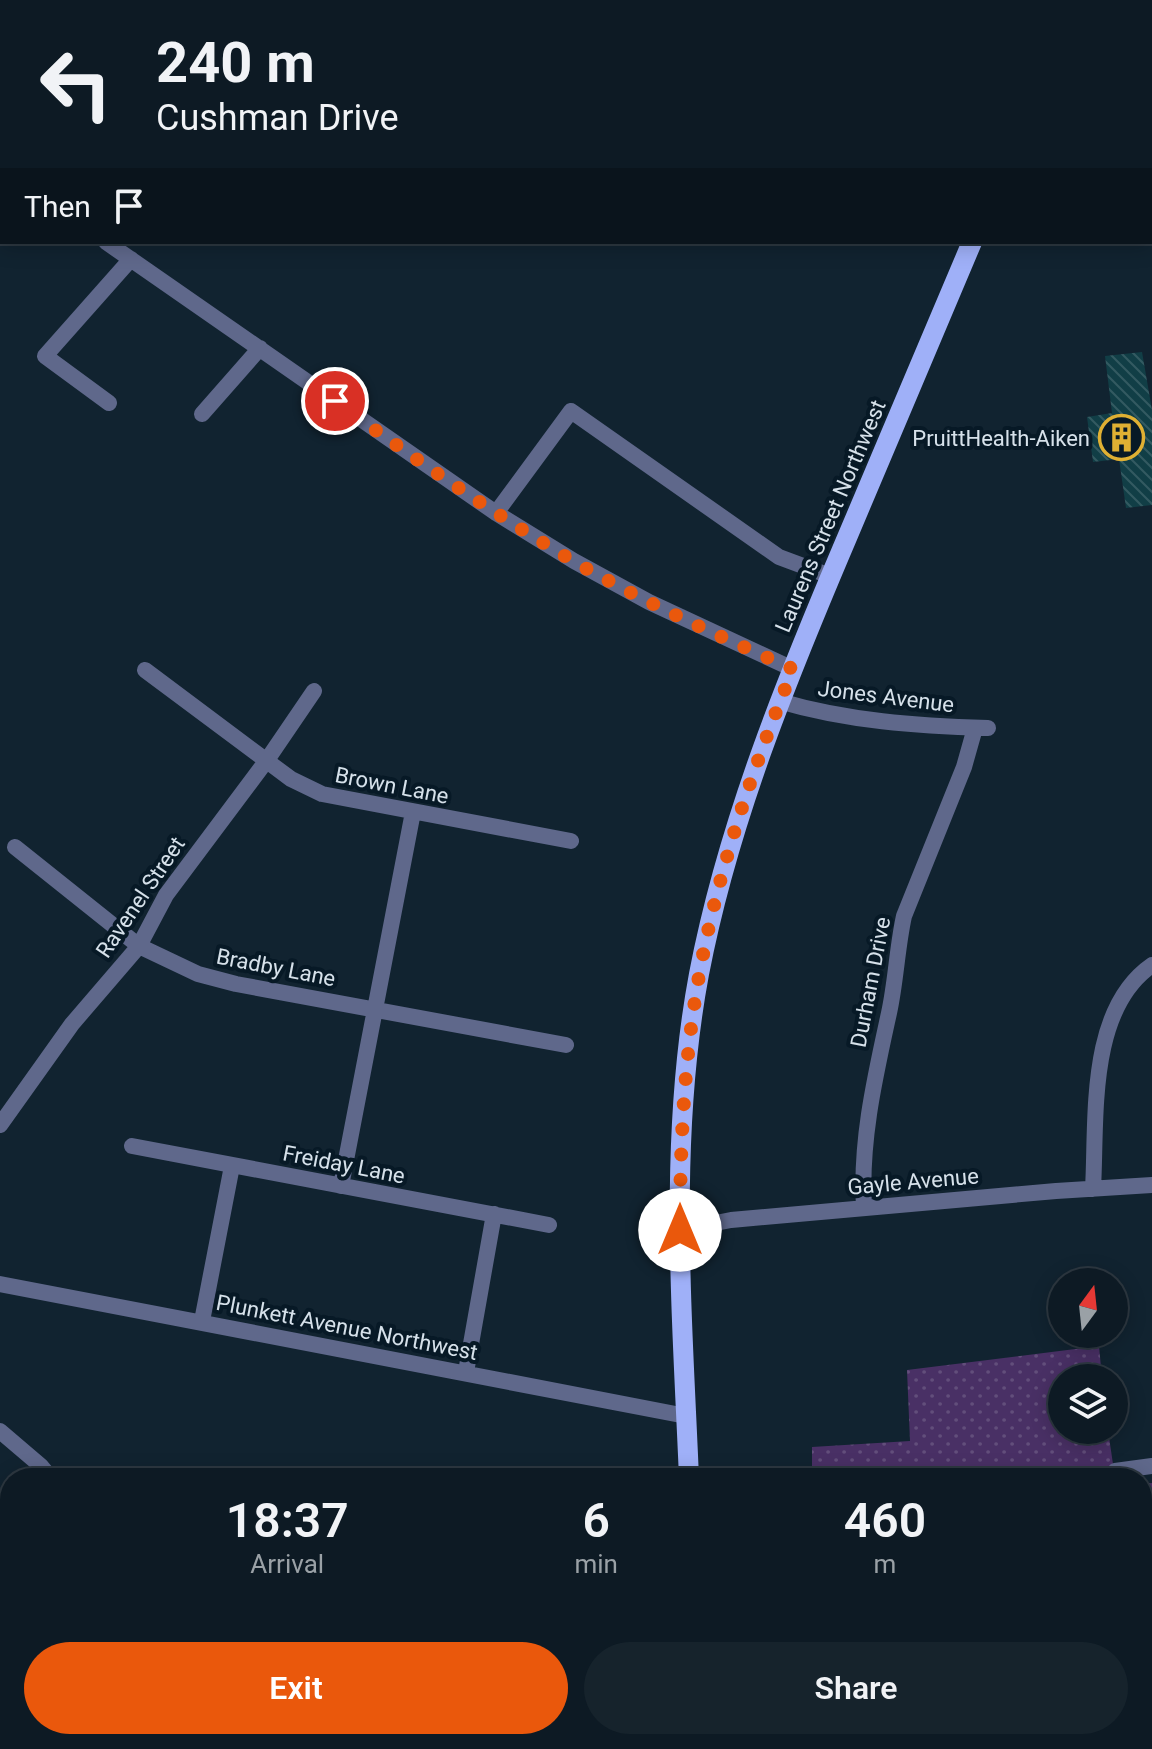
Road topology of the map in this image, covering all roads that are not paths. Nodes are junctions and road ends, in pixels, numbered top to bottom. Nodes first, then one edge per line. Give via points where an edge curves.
1 (109, 244) edge
2 (971, 244) edge
3 (131, 259) junction
4 (260, 348) junction
5 (109, 403) dead end
6 (202, 414) dead end
7 (496, 513) junction
8 (830, 576) junction
9 (793, 669) junction
10 (145, 670) dead end
11 (314, 691) dead end
12 (779, 701) junction
13 (981, 728) joint
14 (267, 760) junction
15 (413, 812) junction
16 (571, 841) dead end
17 (15, 847) dead end
18 (139, 946) junction
19 (1152, 965) edge
20 (375, 1009) junction
21 (566, 1045) dead end
22 (0, 1125) edge
23 (132, 1146) dead end
24 (232, 1166) junction
25 (1152, 1185) edge
26 (341, 1186) junction
27 (1093, 1189) junction
28 (864, 1207) junction
29 (494, 1214) junction
30 (549, 1225) dead end
31 (680, 1230) junction
32 (0, 1284) edge
33 (202, 1321) junction
34 (466, 1372) junction
35 (686, 1416) junction
36 (0, 1431) edge
37 (43, 1468) edge
38 (689, 1468) edge

1 - 3 street
2 - 8 main road, Laurens Street Northwest
3 - 4 street
3 - 5 street via 45,356
4 - 6 street
4 - 7 street
7 - 8 street via 571,411 779,557
7 - 9 street via 649,602
8 - 9 main road, Laurens Street Northwest
9 - 12 main road, Laurens Street Northwest
10 - 14 street, Brown Lane
11 - 14 street, Ravenel Street
12 - 13 street, Jones Avenue via 818,713 915,726
12 - 31 main road, Laurens Street Northwest via 738,818 699,976 680,1156
13 - 28 street, Durham Drive via 901,928 864,1143
14 - 15 street, Brown Lane via 322,794
14 - 18 street, Ravenel Street via 166,895
15 - 16 street, Brown Lane
15 - 20 street
17 - 18 street, Bradby Lane
18 - 20 street, Bradby Lane via 217,980
18 - 22 street, Ravenel Street via 72,1024
19 - 27 street via 1126,991 1109,1023 1100,1064
20 - 21 street, Bradby Lane
20 - 26 street
23 - 24 street, Freiday Lane
24 - 26 street, Freiday Lane
24 - 33 street
25 - 27 street, Gayle Avenue
26 - 29 street, Freiday Lane
27 - 28 street, Gayle Avenue
28 - 31 street, Gayle Avenue
29 - 30 street, Freiday Lane
29 - 34 street
31 - 35 main road, Laurens Street Northwest
32 - 33 street, Plunkett Avenue Northwest
33 - 34 street, Plunkett Avenue Northwest
34 - 35 street, Plunkett Avenue Northwest
35 - 38 main road, Laurens Street Northwest
36 - 37 street

